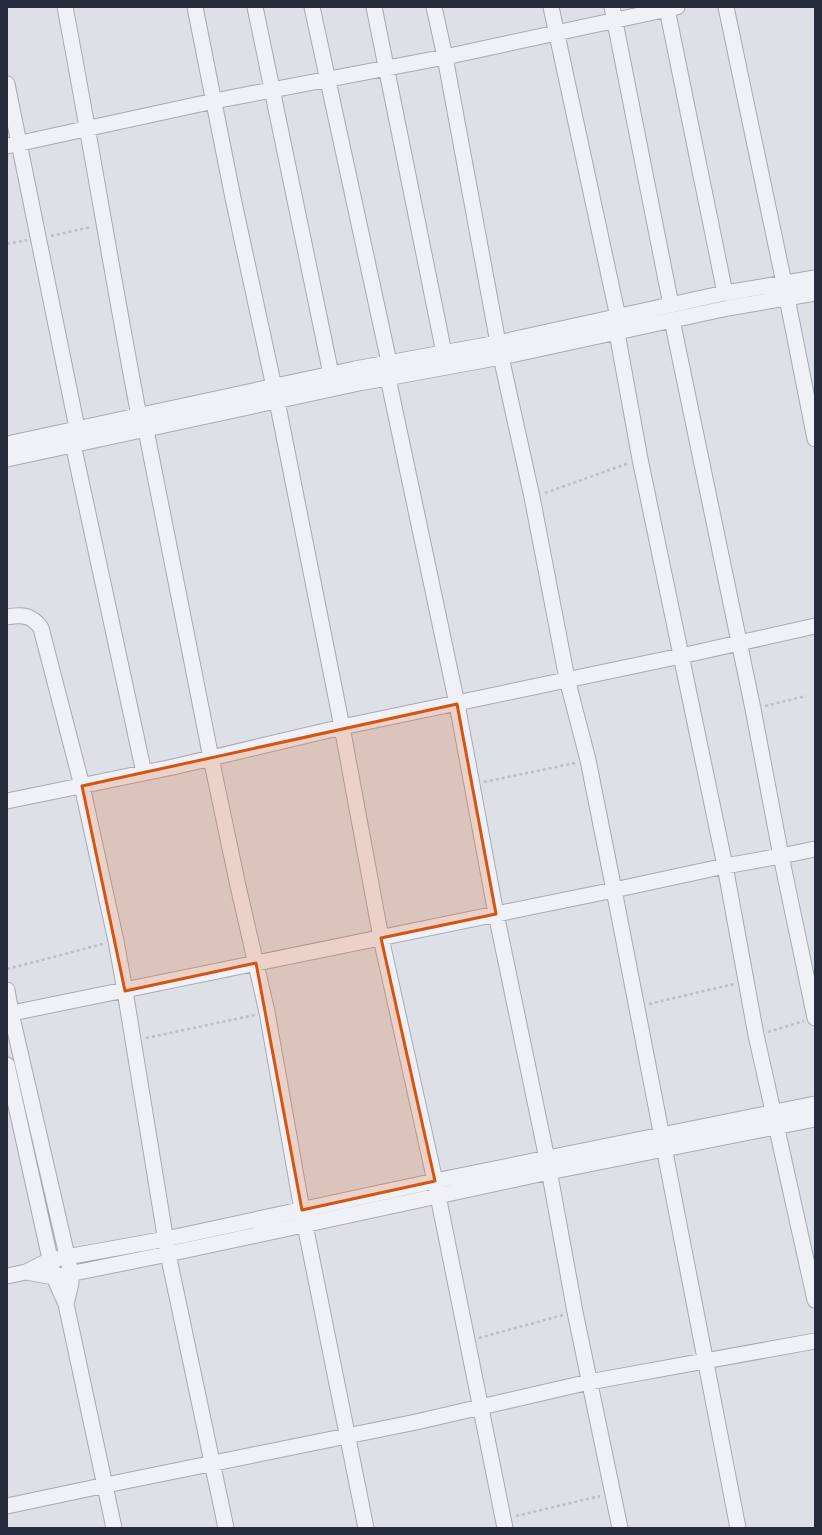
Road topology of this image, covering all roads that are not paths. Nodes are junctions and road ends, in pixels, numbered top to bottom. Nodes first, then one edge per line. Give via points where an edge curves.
1 (65, 7) edge
2 (195, 7) edge
3 (254, 7) edge
4 (312, 7) edge
5 (374, 7) edge
6 (434, 7) edge
7 (551, 7) edge
8 (726, 7) edge
9 (672, 8) edge
10 (613, 13) edge
11 (557, 32) junction
12 (445, 57) junction
13 (387, 69) junction
14 (327, 80) junction
15 (7, 84) edge
16 (272, 90) junction
17 (214, 101) junction
18 (88, 128) junction
19 (13, 145) edge
20 (815, 278) edge
21 (785, 290) junction
22 (724, 293) junction
23 (815, 293) edge
24 (671, 305) junction
25 (618, 317) junction
26 (672, 320) junction
27 (617, 333) junction
28 (573, 335) junction
29 (500, 350) junction
30 (444, 353) junction
31 (389, 362) junction
32 (331, 374) junction
33 (388, 378) junction
34 (275, 394) junction
35 (220, 406) junction
36 (138, 416) junction
37 (77, 428) junction
38 (146, 430) junction
39 (815, 439) edge
40 (8, 442) edge
41 (73, 444) junction
42 (7, 459) edge
43 (7, 617) edge
44 (815, 626) edge
45 (738, 643) junction
46 (681, 656) junction
47 (567, 679) junction
48 (457, 704) junction
49 (342, 727) junction
50 (211, 758) junction
51 (144, 773) junction
52 (82, 786) junction
53 (7, 801) edge
54 (815, 848) edge
55 (781, 856) junction
56 (725, 866) junction
57 (614, 890) junction
58 (496, 914) junction
59 (381, 938) junction
60 (256, 963) junction
61 (7, 990) edge
62 (125, 991) junction
63 (9, 1014) edge
64 (815, 1018) edge
65 (7, 1065) edge
66 (815, 1104) edge
67 (774, 1112) junction
68 (815, 1119) edge
69 (777, 1127) junction
70 (661, 1134) junction
71 (664, 1150) junction
72 (548, 1165) junction
73 (435, 1181) junction
74 (437, 1196) junction
75 (303, 1217) junction
76 (166, 1239) junction
77 (168, 1254) junction
78 (67, 1256) junction
79 (50, 1260) junction
80 (26, 1272) junction
81 (71, 1273) junction
82 (7, 1276) edge
83 (54, 1277) junction
84 (815, 1300) edge
85 (66, 1304) junction
86 (815, 1341) edge
87 (706, 1361) junction
88 (589, 1382) junction
89 (481, 1407) junction
90 (347, 1436) junction
91 (211, 1464) junction
92 (106, 1484) junction
93 (7, 1506) edge
94 (505, 1524) edge
95 (114, 1528) edge
96 (226, 1528) edge
97 (366, 1528) edge
98 (620, 1528) edge
99 (738, 1528) edge

1 - 18 street
2 - 17 street
3 - 16 street
4 - 14 street
5 - 13 street
6 - 12 street
7 - 11 street
8 - 21 street
9 - 10 street
9 - 22 street
10 - 11 street
10 - 24 street
11 - 12 street
11 - 25 street
12 - 13 street
12 - 29 street
13 - 14 street
13 - 30 street
14 - 16 street
14 - 31 street
15 - 19 street
16 - 17 street
16 - 32 street
17 - 18 street
17 - 34 street
18 - 19 street
18 - 36 street
19 - 37 street via 39,238
20 - 21 street
21 - 22 street
21 - 23 street
21 - 26 street via 728,308
21 - 39 street
22 - 24 street
24 - 25 street
25 - 28 street
26 - 27 street
26 - 45 street
27 - 28 street
27 - 46 street
28 - 29 street
29 - 30 street
29 - 33 street
29 - 47 street via 532,497
30 - 31 street
31 - 32 street
32 - 34 street
33 - 34 street
33 - 48 street
34 - 35 street
34 - 49 street
35 - 36 street
35 - 38 street
36 - 37 street
37 - 40 street
38 - 41 street
38 - 50 street
41 - 42 street
41 - 51 street
43 - 52 street via 29,617 41,628
44 - 45 street
45 - 46 street
45 - 55 street
46 - 47 street
46 - 56 street
47 - 48 street
47 - 57 street via 588,760
48 - 49 street
48 - 58 street
49 - 50 street
49 - 59 street
50 - 51 street
50 - 60 street
51 - 52 street
52 - 53 street
52 - 62 street
54 - 55 street
55 - 56 street
55 - 64 street
56 - 57 street
56 - 67 street via 756,1036
57 - 58 street
57 - 70 street
58 - 59 street
58 - 72 street
59 - 60 street
59 - 73 street
60 - 62 street
60 - 75 street
61 - 63 street
62 - 63 street
62 - 76 street
63 - 78 street
65 - 79 street
66 - 67 street
67 - 69 street
67 - 70 street
68 - 69 street
69 - 71 street
69 - 84 street
70 - 71 street
70 - 72 street
71 - 72 street
71 - 87 street
72 - 73 street
72 - 74 street
72 - 88 street
73 - 74 street
73 - 75 street
74 - 75 street
74 - 89 street
75 - 76 street
75 - 77 street
75 - 90 street
76 - 77 street
76 - 78 street
77 - 81 street
77 - 91 street
78 - 79 street
78 - 81 street
79 - 80 street
79 - 83 street
80 - 82 street
80 - 83 street
81 - 83 street
81 - 85 street
83 - 85 street
85 - 92 street
86 - 87 street
87 - 88 street
87 - 99 street
88 - 89 street
88 - 98 street
89 - 90 street
89 - 94 street
90 - 91 street
90 - 97 street
91 - 92 street
91 - 96 street
92 - 93 street
92 - 95 street

